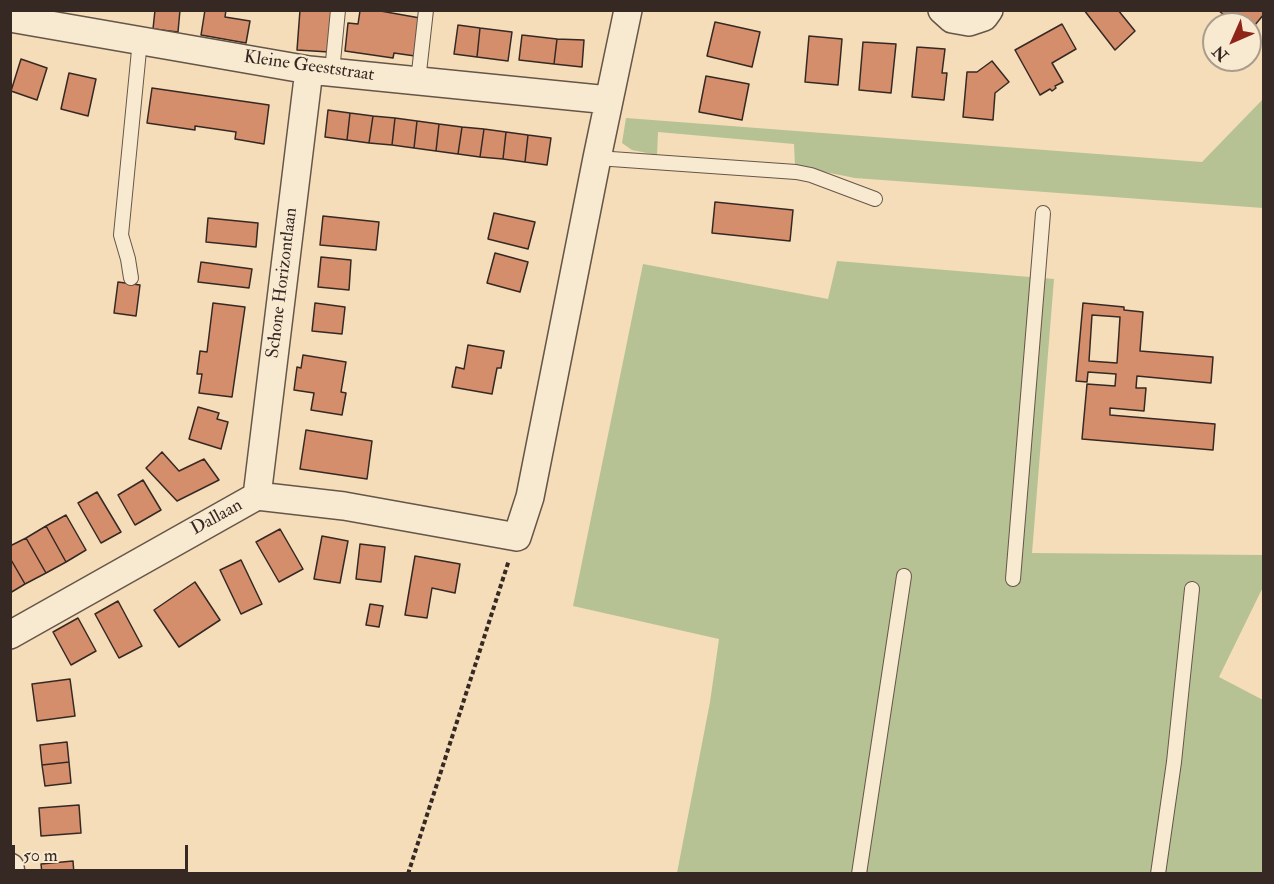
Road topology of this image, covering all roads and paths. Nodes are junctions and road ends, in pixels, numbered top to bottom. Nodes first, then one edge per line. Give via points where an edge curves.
1 (338, 10) edge
2 (426, 10) edge
3 (628, 10) edge
4 (942, 10) edge
5 (989, 10) edge
6 (10, 18) edge
7 (140, 40) junction
8 (320, 71) junction
9 (418, 81) junction
10 (609, 100) junction
11 (597, 158) junction
12 (875, 199) dead end
13 (1043, 213) dead end
14 (130, 278) dead end
15 (257, 496) junction
16 (517, 537) junction
17 (904, 576) dead end
18 (1013, 579) dead end
19 (1192, 589) dead end
20 (10, 634) edge
21 (10, 867) edge
22 (11, 873) edge
23 (408, 873) edge
24 (859, 873) edge
25 (1158, 873) edge

1 - 8 lane
2 - 9 lane
3 - 10 street
4 - 5 street via 952,19 969,22 984,17
6 - 7 street, Kleine Geeststraat
7 - 8 street, Kleine Geeststraat
7 - 14 lane via 121,236
8 - 9 street, Kleine Geeststraat
8 - 15 street, Schone Horizontlaan
9 - 10 street, Kleine Geeststraat
10 - 11 street
11 - 12 lane via 796,172
11 - 16 street via 530,497
13 - 18 lane
15 - 16 street, Dallaan via 344,506
15 - 20 street, Dallaan
16 - 23 path
17 - 24 lane
19 - 25 lane
21 - 22 street

